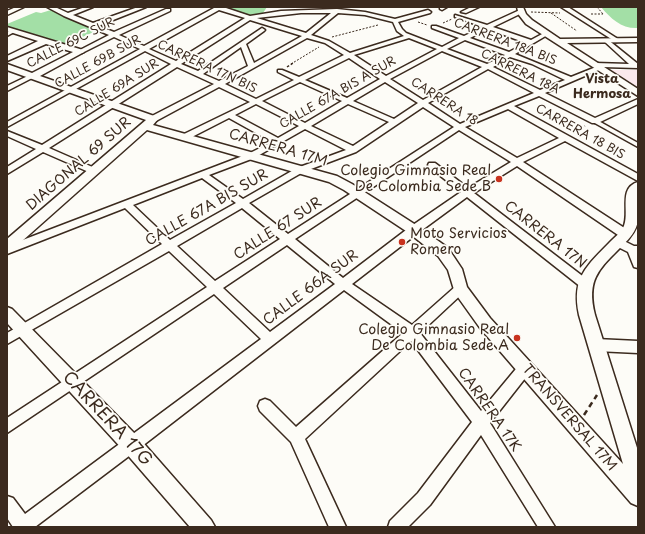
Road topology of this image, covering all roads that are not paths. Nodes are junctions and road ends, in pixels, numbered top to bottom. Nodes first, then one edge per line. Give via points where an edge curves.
1 (22, 7) edge
2 (50, 7) edge
3 (90, 7) edge
4 (143, 7) edge
5 (218, 7) edge
6 (344, 7) edge
7 (476, 7) edge
8 (564, 7) edge
9 (520, 8) edge
10 (168, 10) dead end
11 (337, 11) junction
12 (354, 12) junction
13 (428, 12) dead end
14 (464, 12) dead end
15 (7, 13) edge
16 (66, 15) junction
17 (457, 16) dead end
18 (249, 18) junction
19 (396, 21) junction
20 (94, 25) junction
21 (434, 27) road end
22 (488, 27) junction
23 (262, 30) dead end
24 (9, 31) edge
25 (546, 34) junction
26 (115, 35) junction
27 (306, 36) junction
28 (410, 36) junction
29 (464, 38) junction
30 (607, 40) junction
31 (618, 40) junction
32 (638, 40) edge
33 (46, 41) junction
34 (558, 41) junction
35 (530, 42) junction
36 (243, 43) junction
37 (144, 49) junction
38 (442, 49) junction
39 (80, 52) junction
40 (349, 55) junction
41 (509, 55) junction
42 (7, 59) edge
43 (175, 64) junction
44 (488, 66) junction
45 (637, 66) edge
46 (7, 67) edge
47 (252, 67) junction
48 (597, 67) junction
49 (280, 71) road end
50 (197, 75) junction
51 (32, 76) junction
52 (386, 78) junction
53 (299, 80) junction
54 (571, 80) junction
55 (218, 85) junction
56 (7, 89) edge
57 (71, 90) junction
58 (540, 93) junction
59 (638, 93) edge
60 (347, 101) junction
61 (638, 101) edge
62 (257, 102) junction
63 (424, 102) junction
64 (112, 104) junction
65 (510, 107) junction
66 (230, 116) junction
67 (595, 121) junction
68 (395, 122) junction
69 (149, 123) junction
70 (7, 125) edge
71 (304, 126) junction
72 (459, 127) junction
73 (7, 133) edge
74 (185, 137) junction
75 (565, 138) junction
76 (278, 142) junction
77 (638, 145) edge
78 (42, 149) junction
79 (352, 150) junction
80 (251, 156) junction
81 (517, 162) junction
82 (432, 165) dead end
83 (300, 170) junction
84 (7, 171) edge
85 (94, 171) junction
86 (203, 175) junction
87 (638, 178) edge
88 (638, 186) edge
89 (467, 193) junction
90 (359, 194) junction
91 (244, 204) junction
92 (127, 205) junction
93 (414, 230) junction
94 (621, 238) junction
95 (288, 239) junction
96 (169, 245) junction
97 (7, 248) edge
98 (635, 250) edge
99 (638, 264) edge
100 (342, 283) junction
101 (585, 284) junction
102 (214, 288) junction
103 (460, 288) junction
104 (7, 313) edge
105 (23, 330) junction
106 (412, 332) junction
107 (7, 339) edge
108 (268, 339) junction
109 (596, 344) junction
110 (638, 347) edge
111 (526, 368) junction
112 (73, 382) junction
113 (265, 406) dead end
114 (481, 422) junction
115 (7, 426) edge
116 (296, 437) junction
117 (132, 444) junction
118 (638, 482) edge
119 (638, 496) edge
120 (7, 504) edge
121 (22, 526) edge
122 (204, 527) edge
123 (338, 527) edge
124 (396, 527) edge
125 (547, 527) edge

1 - 15 street
2 - 16 street, CARRERA 17N BIS
3 - 16 street
4 - 20 street
5 - 18 street, CARRERA 18
5 - 37 street, CALLE 69B SUR
6 - 12 street
7 - 14 street
8 - 31 street
9 - 22 street, CALLE 67A BIS A SUR
9 - 25 street via 527,21
10 - 26 street, CALLE 69C SUR
11 - 12 street, CALLE 69A SUR
11 - 18 street, CALLE 69A SUR via 278,12
11 - 27 street
12 - 19 street
13 - 19 street
16 - 20 street, CARRERA 17N BIS
17 - 22 street
18 - 27 street, CARRERA 18
18 - 43 street, CALLE 69A SUR
19 - 28 street, CARRERA 18A via 399,30
20 - 26 street, CARRERA 17N BIS
21 - 29 street, CARRERA 18A BIS
22 - 29 street, CALLE 67A BIS A SUR
22 - 35 street
23 - 36 street
24 - 33 street
25 - 34 street
25 - 35 street, CALLE 67A BIS SUR
26 - 37 street, CARRERA 17N BIS
26 - 39 street, CALLE 69C SUR
27 - 40 street, CARRERA 18 via 325,41
27 - 47 street
28 - 38 street, CARRERA 18A
28 - 40 street
29 - 38 street, CALLE 67A BIS A SUR
29 - 41 street, CARRERA 18A BIS
30 - 31 street
30 - 34 street
30 - 45 street
31 - 32 street
33 - 39 street
33 - 42 street
34 - 48 street
35 - 41 street, CALLE 67A BIS SUR
36 - 47 street
36 - 50 street
37 - 43 street, CARRERA 17N BIS
37 - 57 street, CALLE 69B SUR
38 - 44 street, CARRERA 18A
38 - 52 street, CALLE 67A BIS A SUR
39 - 51 street, CALLE 69C SUR
40 - 52 street, CARRERA 18
40 - 53 street
41 - 44 street, CALLE 67A BIS SUR
41 - 54 street, CARRERA 18A BIS
43 - 50 street, CARRERA 17N BIS
43 - 64 street, CALLE 69A SUR
44 - 58 street, CARRERA 18A
44 - 63 street, CALLE 67A BIS SUR
45 - 48 street, CALLE 67 SUR
46 - 51 street, CARRERA 17M
47 - 55 street
48 - 54 street, CALLE 67 SUR
48 - 59 street
49 - 53 street
50 - 55 street, CARRERA 17N BIS
51 - 56 street, CALLE 69C SUR
51 - 57 street, CARRERA 17M
52 - 60 street, CALLE 67A BIS A SUR
52 - 63 street, CARRERA 18
53 - 60 street
53 - 62 street
54 - 58 street, CALLE 67 SUR
55 - 62 street, CARRERA 17N BIS
55 - 69 street
57 - 64 street, CARRERA 17M
57 - 70 street, CALLE 69B SUR
58 - 65 street, CALLE 67 SUR
58 - 67 street, CARRERA 18A
60 - 68 street
60 - 71 street, CALLE 67A BIS A SUR
61 - 67 street
62 - 66 street
62 - 71 street, CARRERA 17N BIS
63 - 68 street, CALLE 67A BIS SUR
63 - 72 street, CARRERA 18
64 - 69 street, CARRERA 17M
64 - 78 street, CALLE 69A SUR
65 - 72 street, CALLE 67 SUR
65 - 75 street, CARRERA 18 BIS
66 - 74 street
66 - 76 street
67 - 77 street, CARRERA 18A
68 - 79 street, CALLE 67A BIS SUR
69 - 74 street, CARRERA 17M
69 - 85 street, DIAGONAL 69 SUR
71 - 76 street, CALLE 67A BIS A SUR
71 - 79 street, CARRERA 17N BIS
72 - 81 street, CARRERA 18
72 - 90 street, CALLE 67 SUR
73 - 78 street
74 - 80 street, CARRERA 17M
75 - 81 street, CALLE 66A SUR
75 - 87 street, CARRERA 18 BIS
76 - 80 street, CALLE 67A BIS A SUR
78 - 84 street, CALLE 69A SUR
78 - 85 street
79 - 83 street, CALLE 67A BIS SUR
80 - 83 street, CARRERA 17M
80 - 86 street, CALLE 67A BIS A SUR
81 - 89 street, CALLE 66A SUR
81 - 94 street, CARRERA 18
82 - 89 street, CARRERA 17N
83 - 90 street, CARRERA 17M via 334,180
83 - 91 street, CALLE 67A BIS SUR
85 - 97 street, DIAGONAL 69 SUR
86 - 91 street, CARRERA 17K
86 - 92 street, CALLE 67A BIS A SUR
88 - 94 street via 632,193 632,221
89 - 93 street, CALLE 66A SUR
89 - 101 street, CARRERA 17N
90 - 93 street, CARRERA 17M
90 - 95 street, CALLE 67 SUR
91 - 95 street, CARRERA 17K
91 - 96 street, CALLE 67A BIS SUR
92 - 96 street
92 - 97 street, CALLE 67A BIS A SUR
93 - 100 street, CALLE 66A SUR
93 - 103 street, TRANSVERSAL 17M via 449,258
94 - 98 street, CARRERA 18
94 - 101 street via 587,277
95 - 100 street, CARRERA 17K
95 - 102 street, CALLE 67 SUR
96 - 102 street
96 - 105 street, CALLE 67A BIS SUR
98 - 99 street
100 - 106 street, CARRERA 17K
100 - 108 street, CALLE 66A SUR
101 - 109 street via 583,298
102 - 108 street
102 - 112 street, CALLE 67 SUR
103 - 106 street
103 - 111 street, TRANSVERSAL 17M via 485,323
104 - 105 street, CARRERA 17G
105 - 107 street, CALLE 67A BIS SUR
105 - 112 street, CARRERA 17G
106 - 114 street, CARRERA 17K
106 - 116 street
108 - 117 street, CALLE 66A SUR
109 - 110 street
109 - 118 street
111 - 114 street
111 - 119 street, TRANSVERSAL 17M
112 - 115 street, CALLE 67 SUR
112 - 117 street, CARRERA 17G
113 - 116 street
114 - 124 street via 424,499
114 - 125 street, CARRERA 17K
116 - 123 street
117 - 121 street, CALLE 66A SUR
117 - 122 street, CARRERA 17G
120 - 121 street

